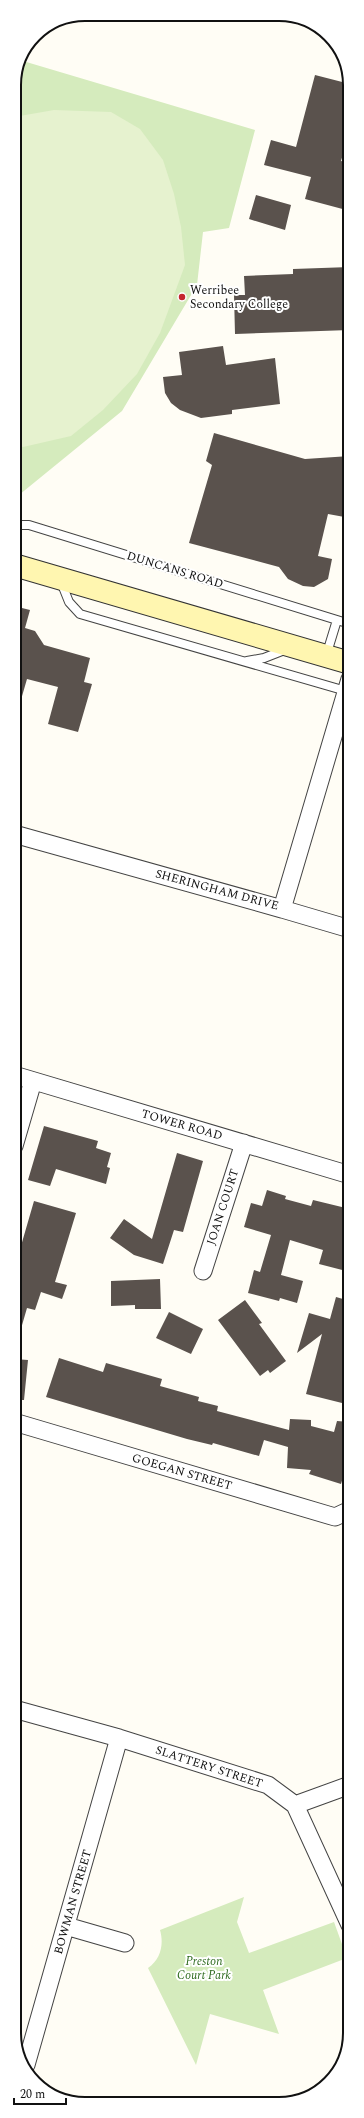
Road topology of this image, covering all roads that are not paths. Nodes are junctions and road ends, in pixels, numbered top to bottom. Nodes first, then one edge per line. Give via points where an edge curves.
1 (21, 525) edge
2 (21, 567) edge
3 (60, 578) junction
4 (337, 620) junction
5 (343, 622) edge
6 (293, 646) junction
7 (326, 656) junction
8 (238, 660) junction
9 (343, 661) edge
10 (343, 684) edge
11 (343, 702) edge
12 (21, 836) edge
13 (282, 909) junction
14 (343, 927) edge
15 (21, 1077) edge
16 (33, 1081) junction
17 (21, 1122) edge
18 (244, 1143) junction
19 (343, 1173) edge
20 (203, 1271) dead end
21 (21, 1424) edge
22 (343, 1513) edge
23 (21, 1711) edge
24 (119, 1738) junction
25 (343, 1788) edge
26 (295, 1805) junction
27 (343, 1910) edge
28 (66, 1926) junction
29 (125, 1943) dead end
30 (28, 2060) edge

1 - 4 lane, DUNCANS ROAD via 29,525
2 - 3 main road
3 - 6 main road
3 - 8 lane via 69,602 80,614
4 - 5 lane, DUNCANS ROAD
4 - 7 lane
6 - 7 main road
6 - 8 lane via 264,658
7 - 9 main road
8 - 10 lane
11 - 13 street, SHERINGHAM DRIVE
12 - 13 street, SHERINGHAM DRIVE
13 - 14 street
15 - 16 street, TOWER ROAD
16 - 17 street
16 - 18 street, TOWER ROAD
18 - 19 street, TOWER ROAD
18 - 20 street, JOAN COURT
21 - 22 street, GOEGAN STREET via 335,1517
23 - 24 street, SLATTERY STREET
24 - 26 street, SLATTERY STREET via 268,1785
24 - 28 street, BOWMAN STREET
25 - 26 street
26 - 27 street, SLATTERY STREET
28 - 29 street
28 - 30 street, BOWMAN STREET

